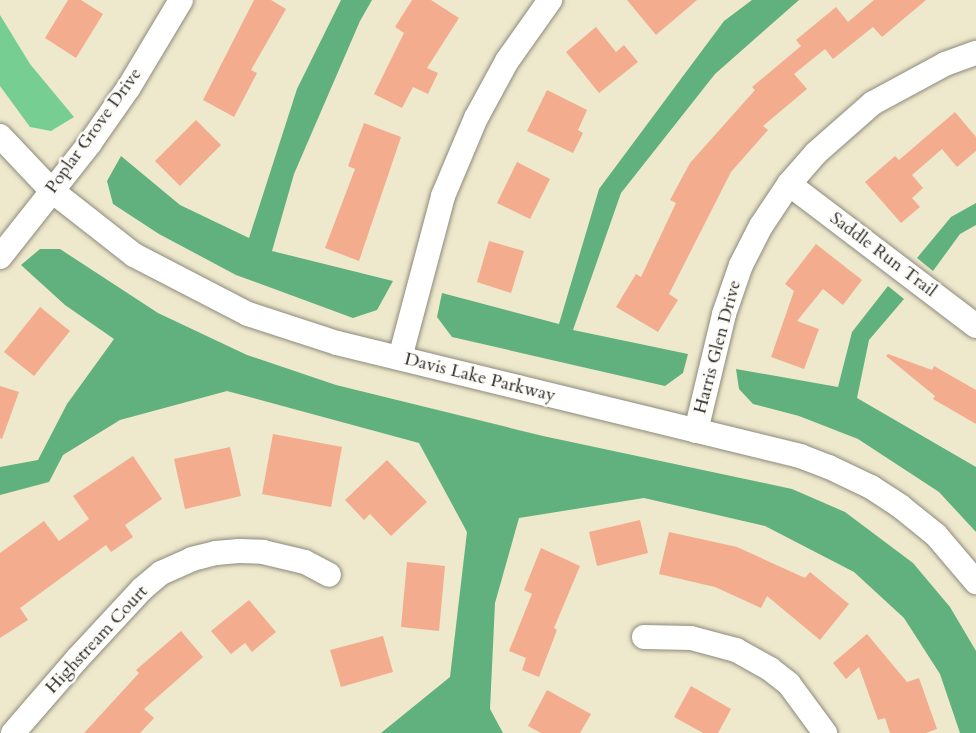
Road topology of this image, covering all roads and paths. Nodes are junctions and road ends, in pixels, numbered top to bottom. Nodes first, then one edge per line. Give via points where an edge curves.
1 (181, 0) edge
2 (550, 0) edge
3 (976, 53) edge
4 (0, 136) edge
5 (789, 184) junction
6 (51, 190) junction
7 (0, 257) edge
8 (976, 326) edge
9 (400, 358) junction
10 (696, 430) junction
11 (329, 575) dead end
12 (976, 582) edge
13 (644, 637) dead end
14 (14, 733) edge
15 (825, 733) edge

1 - 6 street, Poplar Grove Drive via 129,87
2 - 9 street via 507,61 476,118 443,195
3 - 5 street, Harris Glen Drive via 917,78 873,103 816,153
4 - 6 street, Davis Lake Parkway
5 - 8 street, Saddle Run Trail
5 - 10 street, Harris Glen Drive via 741,265 724,314
6 - 7 street, Poplar Grove Drive
6 - 9 street, Davis Lake Parkway via 134,255 248,314 337,343
9 - 10 street, Davis Lake Parkway
10 - 12 street, Davis Lake Parkway via 800,456 871,488 936,535
11 - 14 street, Highstream Court via 305,562 239,551 192,559 161,573 94,641
13 - 15 street via 691,638 736,650 789,684

